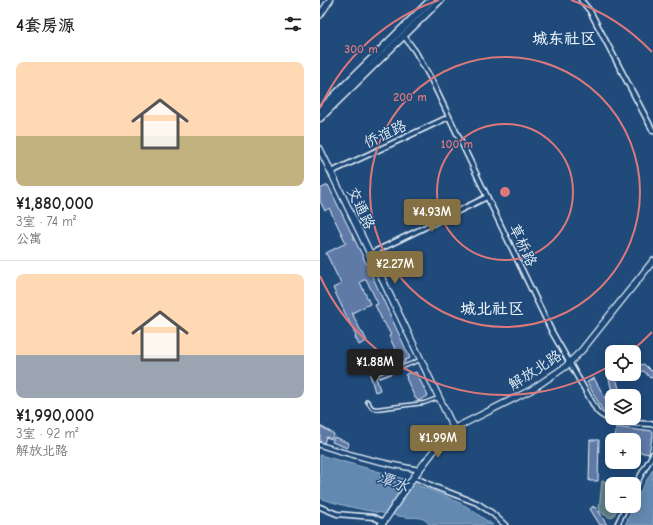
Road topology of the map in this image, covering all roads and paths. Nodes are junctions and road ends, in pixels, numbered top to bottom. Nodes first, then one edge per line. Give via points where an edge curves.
1 (330, 0) edge
2 (431, 0) edge
3 (440, 0) edge
4 (581, 0) edge
5 (320, 15) edge
6 (404, 36) junction
7 (320, 110) edge
8 (449, 117) junction
9 (320, 118) edge
10 (653, 132) edge
11 (320, 149) edge
12 (331, 172) junction
13 (487, 197) junction
14 (370, 254) junction
15 (653, 261) edge
16 (421, 359) junction
17 (570, 363) junction
18 (380, 376) dead end
19 (439, 398) junction
20 (367, 401) dead end
21 (653, 424) edge
22 (454, 429) junction
23 (320, 445) edge
24 (653, 454) edge
25 (420, 470) junction
26 (640, 477) edge
27 (414, 478) junction
28 (320, 507) edge
29 (623, 513) edge
30 (383, 522) edge
31 (505, 525) edge
32 (617, 525) edge

1 - 5 street
2 - 7 main road
3 - 6 main road
4 - 10 street via 590,11
6 - 8 street, 草桥路 via 431,79
6 - 9 main road
8 - 12 street, 侨谊路
8 - 13 street, 草桥路
11 - 12 street, 交通路
12 - 14 street, 交通路
13 - 14 street
13 - 17 street, 草桥路 via 552,332
14 - 16 street, 交通路
15 - 17 street, 解放北路
16 - 18 lane
16 - 19 street, 交通路
17 - 21 street, 草桥路 via 597,411 604,418
17 - 22 street, 解放北路 via 531,390
19 - 20 lane via 424,403 376,408 372,408
19 - 22 street, 交通路
22 - 25 street, 解放北路 via 449,431
23 - 25 street via 346,454
24 - 26 street
25 - 27 street, 解放北路
27 - 30 street, 解放北路
27 - 31 street via 477,503
28 - 30 street via 337,514 373,517
29 - 32 street

